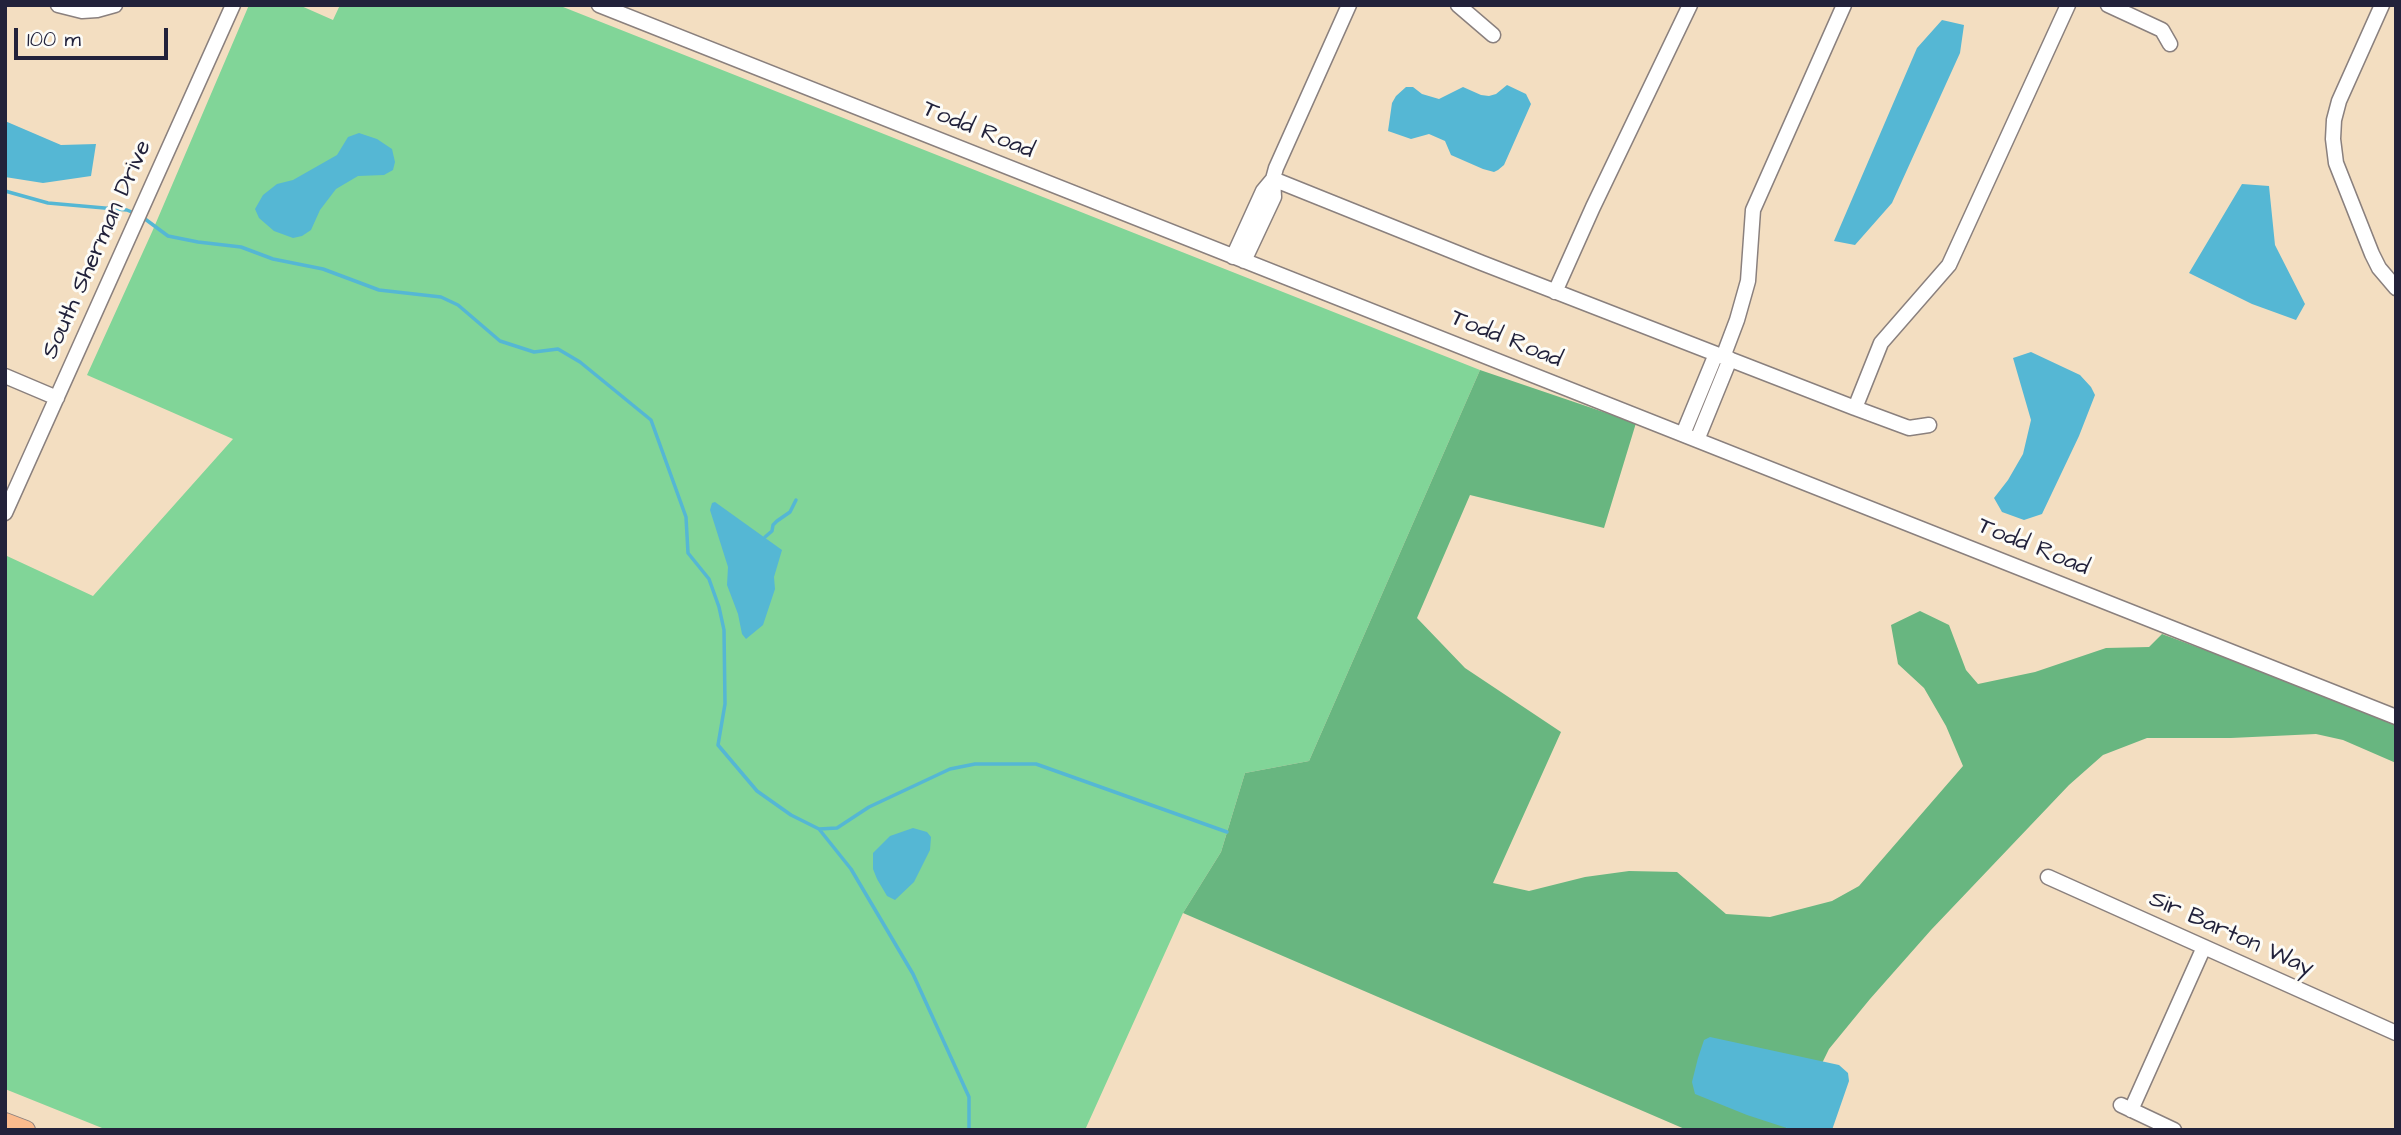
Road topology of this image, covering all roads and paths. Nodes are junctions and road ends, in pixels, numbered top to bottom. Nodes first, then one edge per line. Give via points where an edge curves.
1 (58, 5) edge
2 (115, 5) edge
3 (233, 5) edge
4 (599, 5) edge
5 (1349, 5) edge
6 (1458, 5) edge
7 (1690, 5) edge
8 (1844, 5) edge
9 (2068, 5) edge
10 (2108, 5) edge
11 (2382, 5) edge
12 (1493, 35) dead end
13 (2170, 44) dead end
14 (1273, 179) junction
15 (1239, 259) junction
16 (2396, 288) edge
17 (1555, 292) junction
18 (1723, 357) junction
19 (5, 376) edge
20 (57, 398) junction
21 (1855, 408) junction
22 (1929, 425) dead end
23 (1690, 437) junction
24 (5, 513) edge
25 (2396, 717) edge
26 (2048, 877) dead end
27 (2204, 947) junction
28 (2396, 1033) edge
29 (5, 1122) edge
30 (26, 1130) edge
31 (2174, 1130) edge

1 - 2 street via 82,11
3 - 20 street, South Sherman Drive
4 - 15 street, Todd Road
5 - 14 street
6 - 12 street
7 - 17 street
8 - 18 street via 1753,210 1748,281
9 - 21 street via 1949,265 1881,343
10 - 13 street via 2162,30
11 - 16 street via 2339,101 2333,139 2336,163 2374,259
14 - 15 street via 1273,197
14 - 17 street
15 - 23 street, Todd Road
17 - 18 street
18 - 21 street
18 - 23 street
19 - 20 street
20 - 24 street, South Sherman Drive
21 - 22 street via 1909,428
23 - 25 street, Todd Road
26 - 27 street, Sir Barton Way
27 - 28 street, Sir Barton Way
27 - 31 street via 2126,1107
29 - 30 main road

